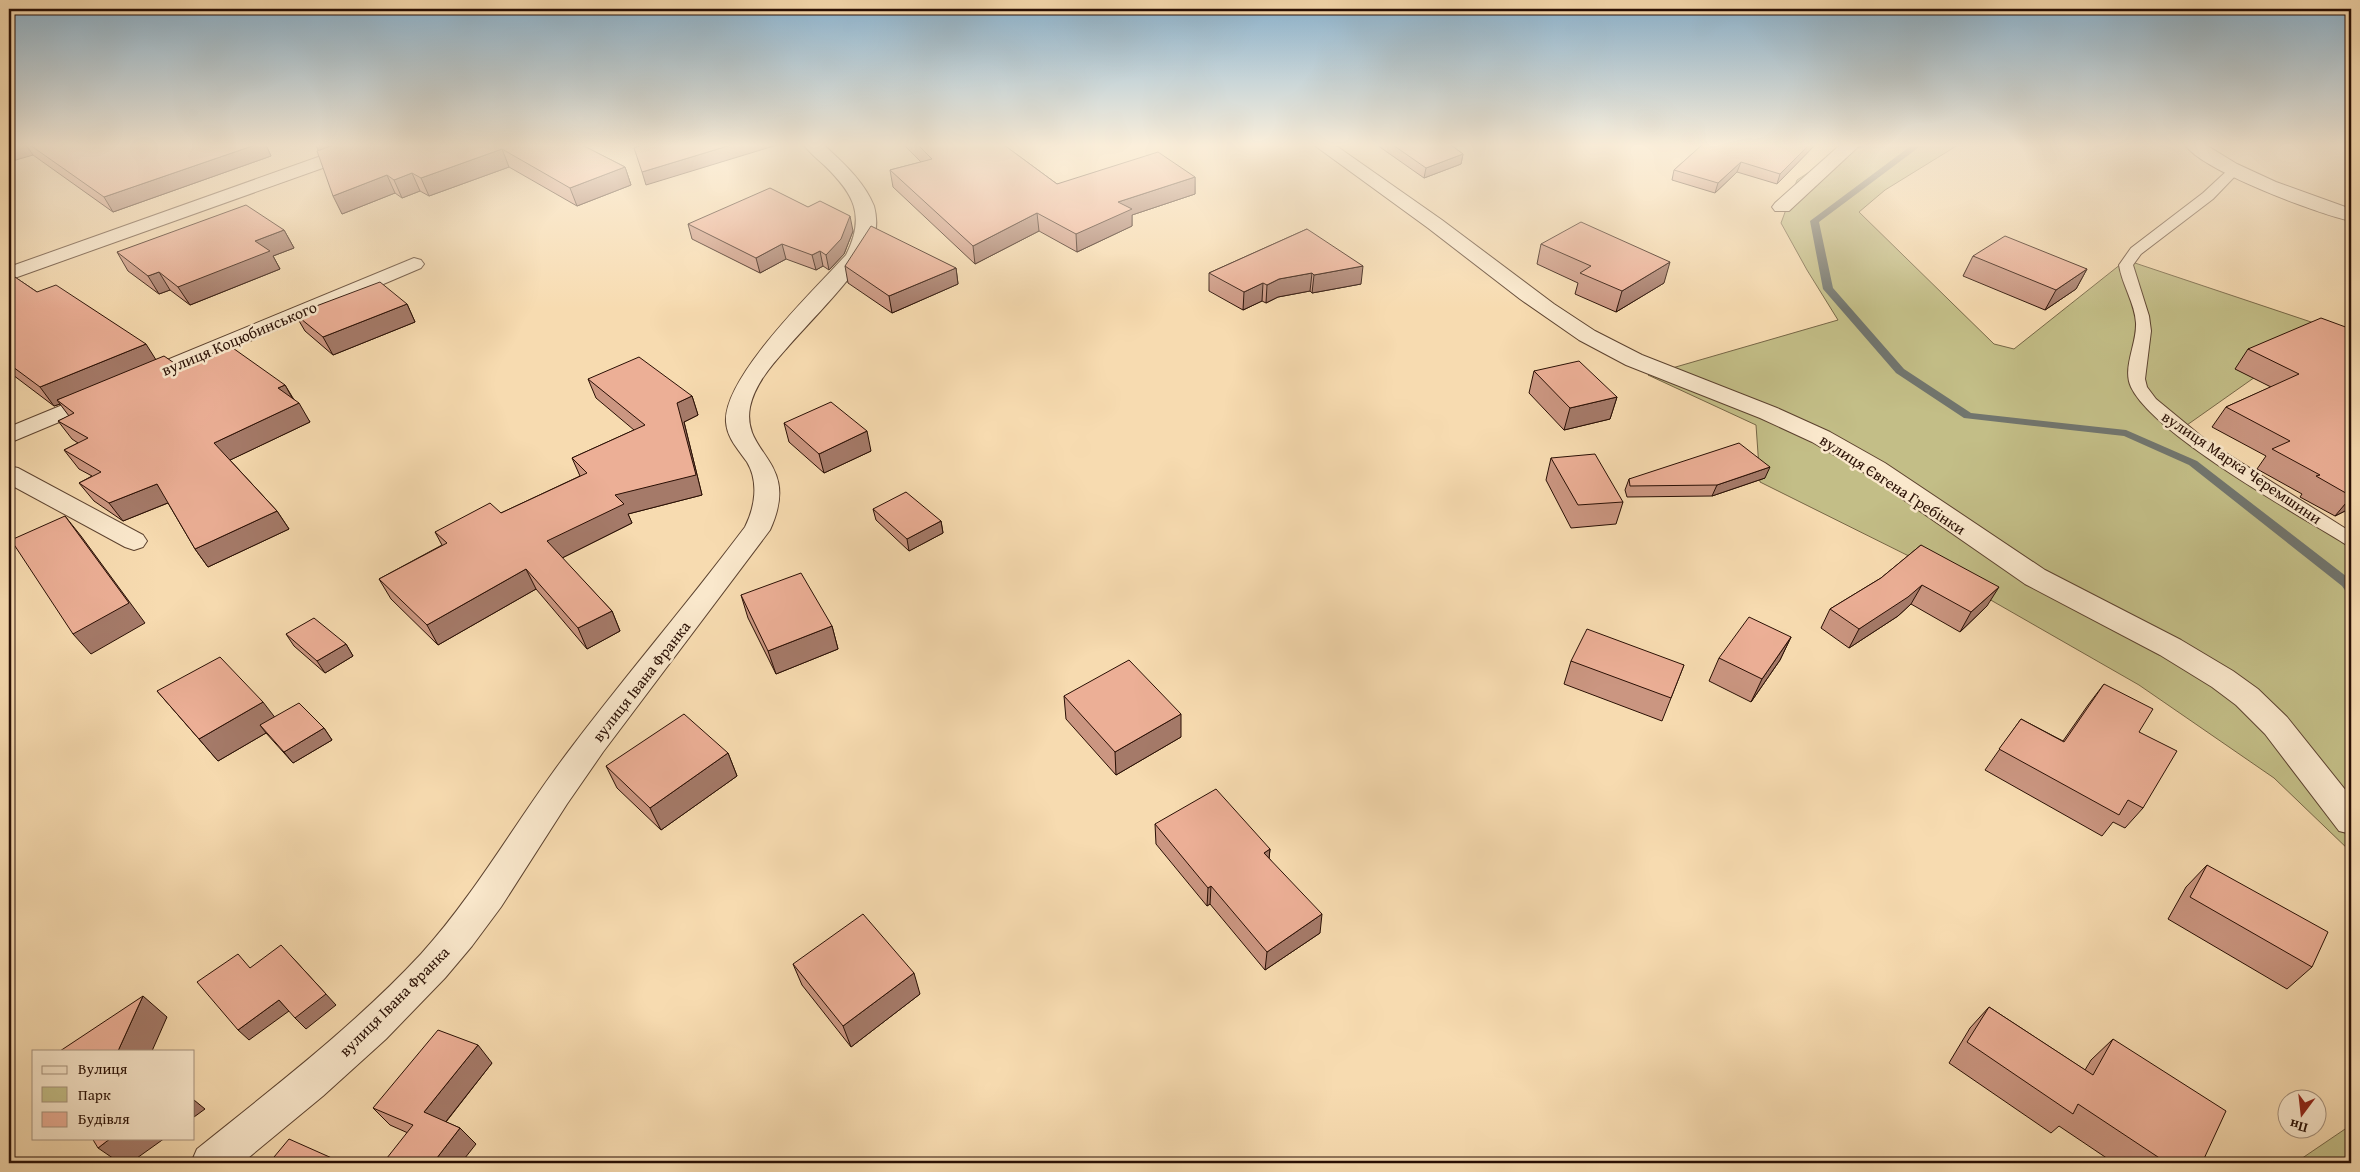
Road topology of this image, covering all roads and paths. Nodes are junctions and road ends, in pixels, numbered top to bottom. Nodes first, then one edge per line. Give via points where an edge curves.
1 (217, 200) edge
2 (860, 200) edge
3 (1401, 200) edge
4 (1790, 200) edge
5 (2203, 200) edge
6 (2305, 200) edge
7 (1782, 207) dead end
8 (2351, 215) edge
9 (414, 264) dead end
10 (9, 274) edge
11 (9, 436) edge
12 (9, 474) edge
13 (2351, 540) edge
14 (134, 542) dead end
15 (2351, 821) edge
16 (211, 1163) edge

1 - 10 street
2 - 16 street, вулиця Івана Франка via 868,217 863,245 762,363 741,397 738,407 740,431 766,475 765,515 756,530 569,775 483,905 460,934 384,1014 330,1064
3 - 15 street, вулиця Євгена Гребінки via 1577,330 1665,374 1820,436 2034,576 2203,666 2264,713
4 - 7 street
5 - 13 lane, вулиця Марка Черемшини via 2136,251 2126,265 2143,323 2143,338 2135,369 2139,389 2152,405 2217,455
6 - 8 street
9 - 11 street, вулиця Коцюбинського
12 - 14 street

